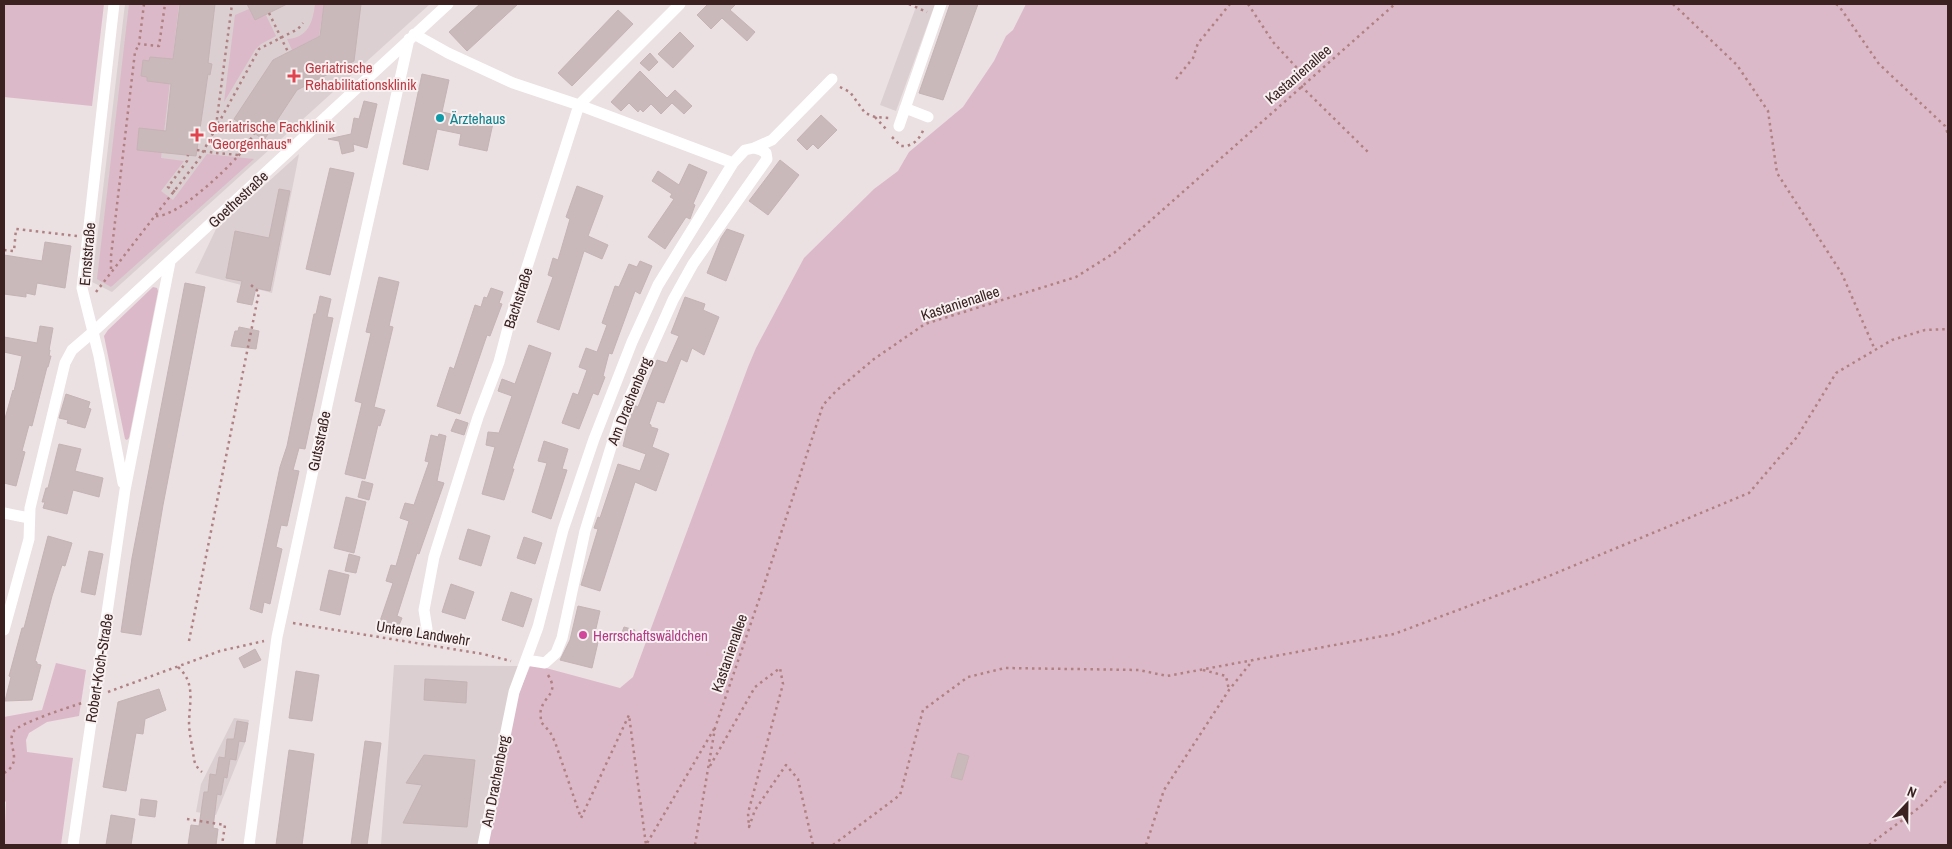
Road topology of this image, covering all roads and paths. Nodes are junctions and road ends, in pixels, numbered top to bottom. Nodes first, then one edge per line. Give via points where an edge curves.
1 (114, 4) edge
2 (144, 4) edge
3 (165, 4) edge
4 (232, 4) edge
5 (448, 4) edge
6 (680, 4) edge
7 (909, 4) edge
8 (942, 4) edge
9 (1230, 4) edge
10 (1248, 4) edge
11 (1395, 4) edge
12 (1673, 4) edge
13 (1836, 4) edge
14 (269, 13) dead end
15 (937, 16) junction
16 (302, 23) dead end
17 (412, 37) junction
18 (140, 44) junction
19 (288, 52) dead end
20 (832, 79) joint
21 (1176, 79) dead end
22 (1308, 80) junction
23 (1301, 86) junction
24 (579, 105) junction
25 (905, 108) junction
26 (928, 117) dead end
27 (899, 124) joint
28 (216, 128) junction
29 (254, 134) dead end
30 (1948, 134) edge
31 (754, 148) junction
32 (197, 150) dead end
33 (1370, 154) dead end
34 (188, 155) dead end
35 (239, 155) junction
36 (733, 163) junction
37 (175, 192) junction
38 (156, 216) junction
39 (88, 238) junction
40 (4, 250) edge
41 (170, 262) junction
42 (111, 271) junction
43 (251, 285) dead end
44 (86, 305) junction
45 (1948, 329) edge
46 (93, 332) junction
47 (1875, 350) junction
48 (125, 490) junction
49 (4, 513) edge
50 (28, 518) junction
51 (298, 623) dead end
52 (427, 629) dead end
53 (4, 630) edge
54 (189, 641) dead end
55 (267, 641) dead end
56 (1253, 660) junction
57 (525, 663) junction
58 (178, 666) junction
59 (1202, 669) junction
60 (1229, 690) junction
61 (107, 692) dead end
62 (95, 696) junction
63 (715, 728) junction
64 (709, 767) junction
65 (202, 772) dead end
66 (4, 773) edge
67 (1948, 779) edge
68 (187, 820) dead end
69 (73, 845) edge
70 (222, 845) edge
71 (249, 845) edge
72 (483, 845) edge
73 (695, 845) edge
74 (813, 845) edge
75 (833, 845) edge
76 (1146, 845) edge
77 (1869, 845) edge

1 - 39 street, Ernststraße
2 - 18 path
3 - 18 path via 160,46
4 - 28 path
5 - 17 street, Goethestraße
6 - 24 street, Bachstraße
7 - 15 path
8 - 15 street
9 - 21 path via 1198,43 1193,58
10 - 22 path via 1273,42
11 - 22 path, Kastanienallee
12 - 47 path via 1737,65 1768,111 1777,173 1842,274
13 - 30 path via 1879,64 1945,126
14 - 19 path, bridge
15 - 25 street
16 - 28 path via 298,29 259,49
17 - 24 street via 513,83
17 - 41 street, Goethestraße
17 - 71 street, Gutsstraße via 331,386 278,637
18 - 42 path via 135,52
20 - 27 path via 850,92 865,113
20 - 31 street, Am Drachenberg via 772,140
22 - 23 path, Kastanienallee
23 - 33 path
23 - 63 path, Kastanienallee via 1106,258 1076,277 925,324 874,359 823,405
24 - 36 street
24 - 52 street, Bachstraße via 434,557 424,610
25 - 26 street
25 - 27 street
28 - 37 path
29 - 35 path
31 - 36 street, Am Drachenberg via 745,150
31 - 57 street, Am Drachenberg via 766,153 767,159 693,264 673,300 619,420 585,531 556,653 545,663
32 - 35 path, bridge
34 - 37 path via 168,187
35 - 38 path via 189,201 169,213
36 - 57 street, Am Drachenberg via 658,285 632,342 563,530 546,599
37 - 38 path
38 - 42 path
39 - 40 path via 16,228 14,251
39 - 44 street, Ernststraße via 82,288
41 - 46 street, Goethestraße
41 - 48 street, Robert-Koch-Straße
42 - 44 path
43 - 54 path via 259,292
44 - 46 street, Ernststraße
45 - 47 path via 1925,330 1892,340
46 - 48 street, Robert-Koch-Straße
46 - 50 street via 72,350 65,363
47 - 56 path via 1836,373 1797,437 1749,493 1549,576 1394,634
48 - 62 street, Robert-Koch-Straße
49 - 50 street
50 - 53 street via 29,539
51 - 57 path, Untere Landwehr
55 - 58 path via 220,651
56 - 59 path
56 - 60 path
57 - 63 path, Untere Landwehr via 544,669 552,681 553,691 541,711 541,722 555,742 581,818 629,715 646,845
57 - 72 street, Am Drachenberg via 514,692
58 - 61 path
58 - 65 path via 185,673 191,690 190,737 195,766
59 - 60 path via 1226,676
59 - 75 path via 1167,676 1139,670 1005,668 968,677 923,710 900,795
60 - 76 path via 1164,790
62 - 66 path via 14,731 14,760
62 - 69 street, Robert-Koch-Straße
63 - 64 path, Kastanienallee
64 - 73 path, Kastanienallee
64 - 74 path via 755,688 780,668 784,684 748,813 749,827 755,810 786,765 798,779
67 - 77 path via 1920,807
68 - 70 path via 225,825

